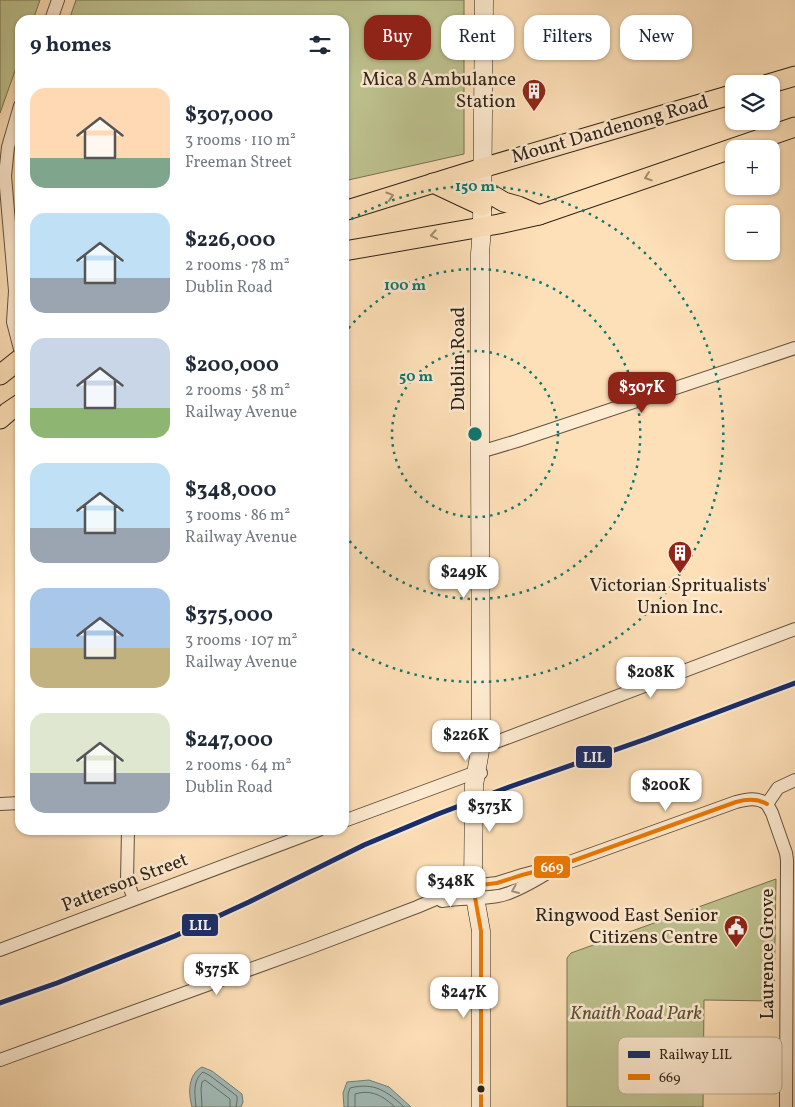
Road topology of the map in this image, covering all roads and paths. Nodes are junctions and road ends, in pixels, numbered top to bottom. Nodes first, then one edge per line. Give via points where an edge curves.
1 (58, 0) edge
2 (484, 0) edge
3 (53, 15) edge
4 (795, 76) edge
5 (780, 80) edge
6 (725, 97) edge
7 (15, 123) edge
8 (795, 127) edge
9 (482, 168) junction
10 (432, 183) junction
11 (482, 198) junction
12 (4, 209) edge
13 (349, 209) edge
14 (539, 215) junction
15 (482, 227) junction
16 (349, 250) edge
17 (15, 291) joint
18 (15, 330) edge
19 (795, 348) edge
20 (15, 364) edge
21 (0, 375) edge
22 (15, 407) edge
23 (0, 419) edge
24 (480, 452) junction
25 (795, 629) edge
26 (481, 746) junction
27 (795, 780) edge
28 (479, 782) junction
29 (15, 803) edge
30 (0, 804) edge
31 (767, 804) junction
32 (349, 820) edge
33 (128, 835) edge
34 (306, 835) edge
35 (479, 892) junction
36 (134, 899) junction
37 (0, 950) edge
38 (0, 1060) edge
39 (481, 1107) edge
40 (786, 1107) edge

1 - 3 street
2 - 9 main road, Dublin Road
4 - 5 main road
6 - 9 main road, Mount Dandenong Road
7 - 12 street via 8,147
8 -> 14 main road
9 - 10 main road, Mount Dandenong Road
9 - 11 main road, Dublin Road
10 - 11 main road
13 -> 10 main road, Mount Dandenong Road
11 - 14 main road via 518,206
11 - 15 main road, Dublin Road
12 - 17 street
14 - 15 main road
15 -> 16 main road
15 - 24 main road, Dublin Road
17 - 18 street
19 - 24 street
20 - 21 main road
22 - 23 main road
24 - 26 main road, Dublin Road
25 - 26 street
26 - 28 main road, Dublin Road
27 - 31 street via 778,788
28 - 32 street
28 - 35 main road, Dublin Road
29 - 30 street
31 - 35 street via 754,799 736,802 564,864 501,896
31 - 40 street, Laurence Grove via 786,853 787,866
33 - 36 street via 128,880
34 - 36 street, Patterson Street
35 - 38 street via 423,904
35 - 39 main road, Dublin Road via 484,913 481,931
36 - 37 street, Patterson Street

